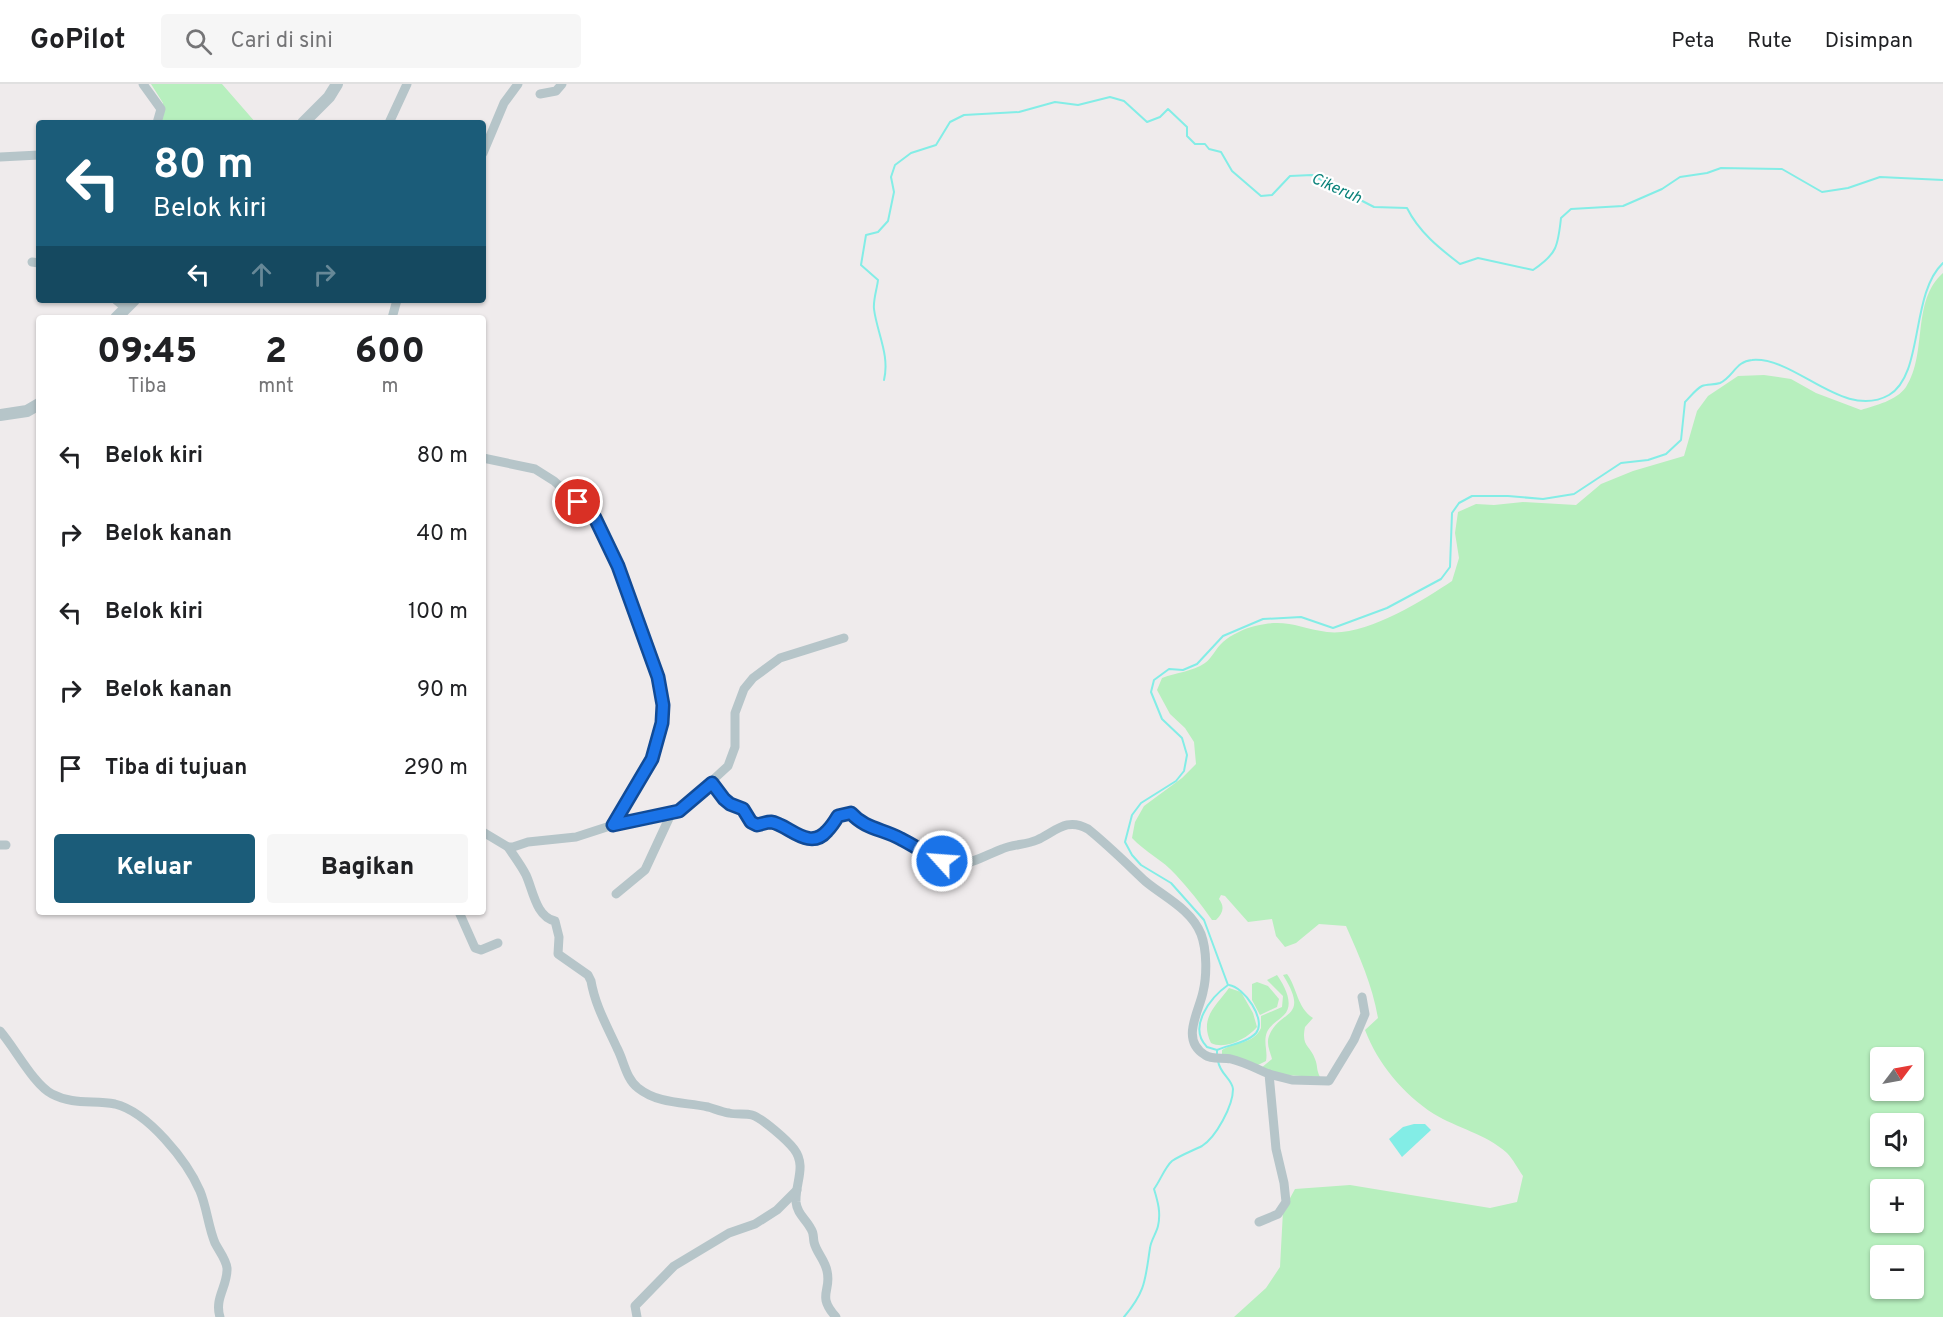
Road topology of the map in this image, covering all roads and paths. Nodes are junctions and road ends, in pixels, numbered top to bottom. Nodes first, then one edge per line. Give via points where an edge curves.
1 (143, 84) edge
2 (337, 84) edge
3 (407, 84) edge
4 (519, 84) edge
5 (562, 84) edge
6 (540, 94) dead end
7 (157, 120) edge
8 (306, 120) edge
9 (390, 120) edge
10 (486, 146) edge
11 (36, 155) edge
12 (0, 157) edge
13 (36, 406) edge
14 (0, 415) edge
15 (486, 459) edge
16 (844, 638) dead end
17 (712, 783) junction
18 (671, 814) junction
19 (613, 825) junction
20 (486, 834) edge
21 (508, 846) junction
22 (616, 894) dead end
23 (460, 915) edge
24 (498, 943) dead end
25 (1362, 997) dead end
26 (0, 1031) edge
27 (1269, 1074) junction
28 (797, 1190) junction
29 (1259, 1222) dead end
30 (220, 1317) edge
31 (637, 1317) edge
32 (836, 1317) edge

1 - 7 street via 160,109
2 - 8 street
3 - 9 street
4 - 10 street via 504,103
5 - 6 street via 556,91
11 - 12 street
13 - 14 street
15 - 19 street via 534,469 554,481 595,518 648,646 661,686 662,723 652,759
16 - 17 street via 780,658 753,678 735,713 734,756
17 - 18 street via 686,807
17 - 27 street via 724,799 743,809 757,825 769,822 796,836 815,838 827,832 838,816 851,813 863,825 899,837 930,856 955,864 1036,840 1064,825 1081,825 1178,905 1201,933 1205,984 1195,1015 1193,1040 1201,1052
18 - 19 street
18 - 22 street via 645,870
19 - 21 street via 576,837
20 - 21 street
21 - 28 street via 541,912 555,921 558,954 588,975 604,1024 637,1087 655,1097 751,1115 766,1122 798,1157 801,1176
23 - 24 street via 476,948 481,950
25 - 27 street via 1365,1014 1329,1081 1292,1080
26 - 30 street via 50,1094 72,1102 126,1108 159,1134 182,1161 200,1190 226,1264 218,1299
27 - 29 street via 1286,1202 1278,1214
28 - 31 street via 777,1210 674,1266 635,1306
28 - 32 street via 799,1213 813,1230 814,1244 828,1272 825,1296

